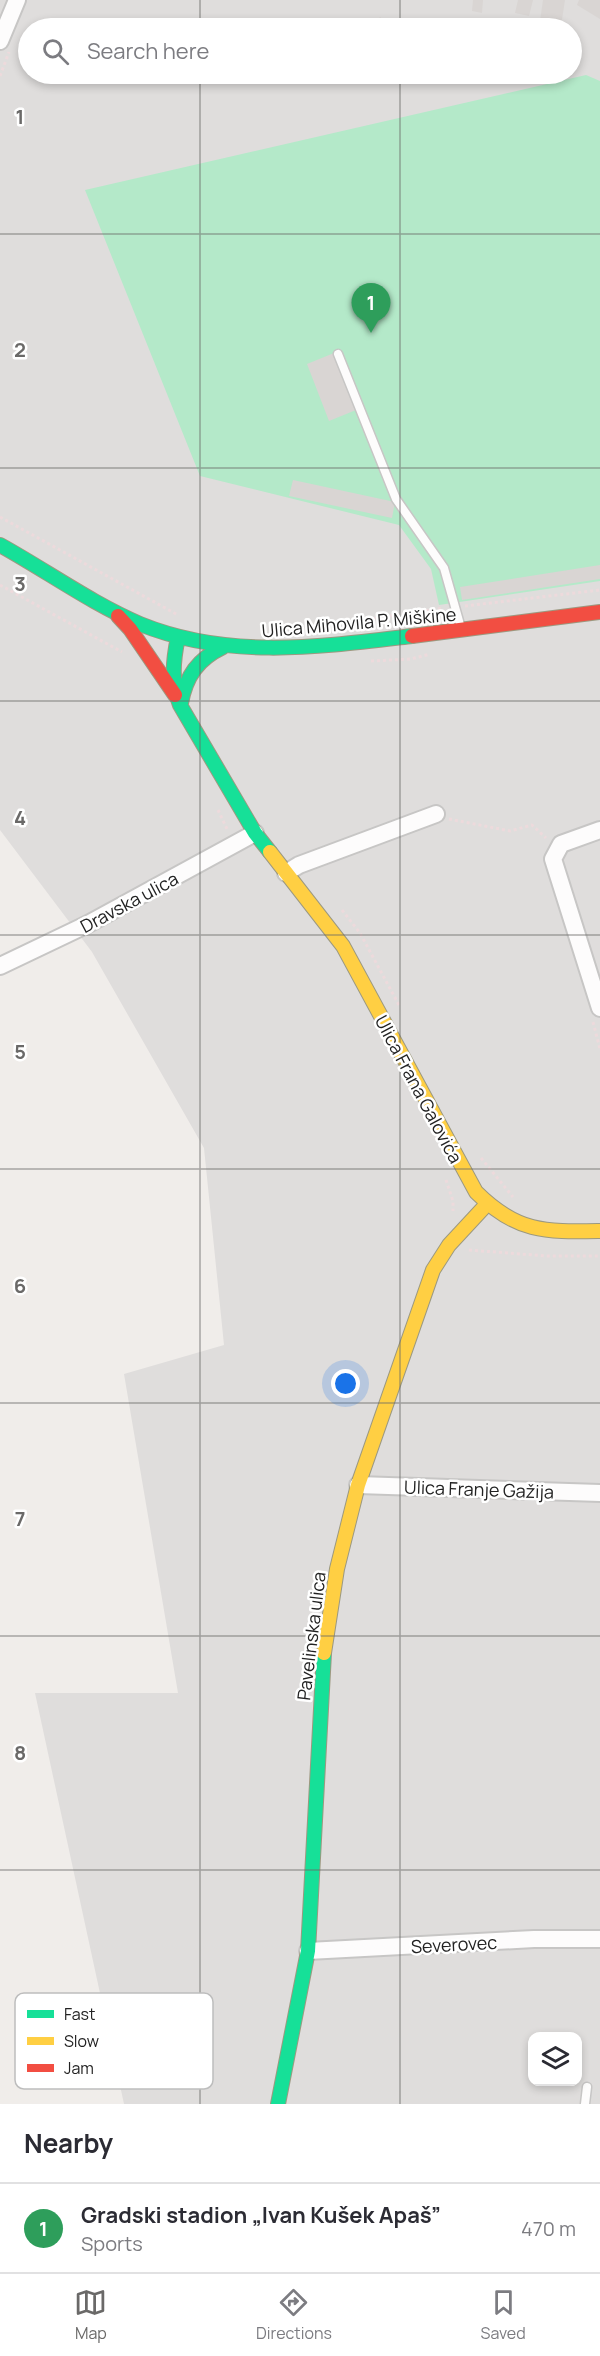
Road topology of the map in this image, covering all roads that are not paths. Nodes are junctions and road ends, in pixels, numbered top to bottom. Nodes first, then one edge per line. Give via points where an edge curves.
1 (17, 0) edge
2 (0, 40) edge
3 (338, 354) dead end
4 (0, 545) edge
5 (115, 612) junction
6 (600, 612) edge
7 (462, 630) junction
8 (178, 637) junction
9 (222, 647) junction
10 (179, 702) junction
11 (436, 814) road end
12 (600, 830) edge
13 (255, 833) junction
14 (286, 873) junction
15 (0, 966) edge
16 (600, 1008) edge
17 (487, 1204) junction
18 (600, 1231) edge
19 (358, 1485) junction
20 (600, 1493) edge
21 (600, 1939) edge
22 (308, 1952) junction
23 (587, 2087) dead end
24 (278, 2104) edge
25 (585, 2104) edge

1 - 2 street
3 - 7 lane via 396,499 444,568
4 - 5 street, Ulica Mihovila P. Miškine
5 - 8 street, Ulica Mihovila P. Miškine
5 - 10 street
6 - 7 street, Ulica Mihovila P. Miškine
7 - 9 street, Ulica Mihovila P. Miškine via 282,650
8 - 9 street, Ulica Mihovila P. Miškine
8 - 10 street, Ulica Frana Galovića via 172,674
9 - 10 street via 194,666
10 - 13 street, Ulica Frana Galovića
11 - 14 street
12 - 16 street via 561,844 553,859
13 - 14 street, Ulica Frana Galovića
13 - 15 street, Dravska ulica via 88,924
14 - 17 street, Ulica Frana Galovića via 343,946 467,1178
17 - 18 street, Ulica Frana Galovića via 509,1220 539,1230
17 - 19 street, Pavelinska ulica via 449,1245 433,1270
19 - 20 street, Ulica Franje Gažija
19 - 22 street, Pavelinska ulica via 337,1569 323,1657
21 - 22 street, Severovec
22 - 24 street, Pavelinska ulica
23 - 25 lane

